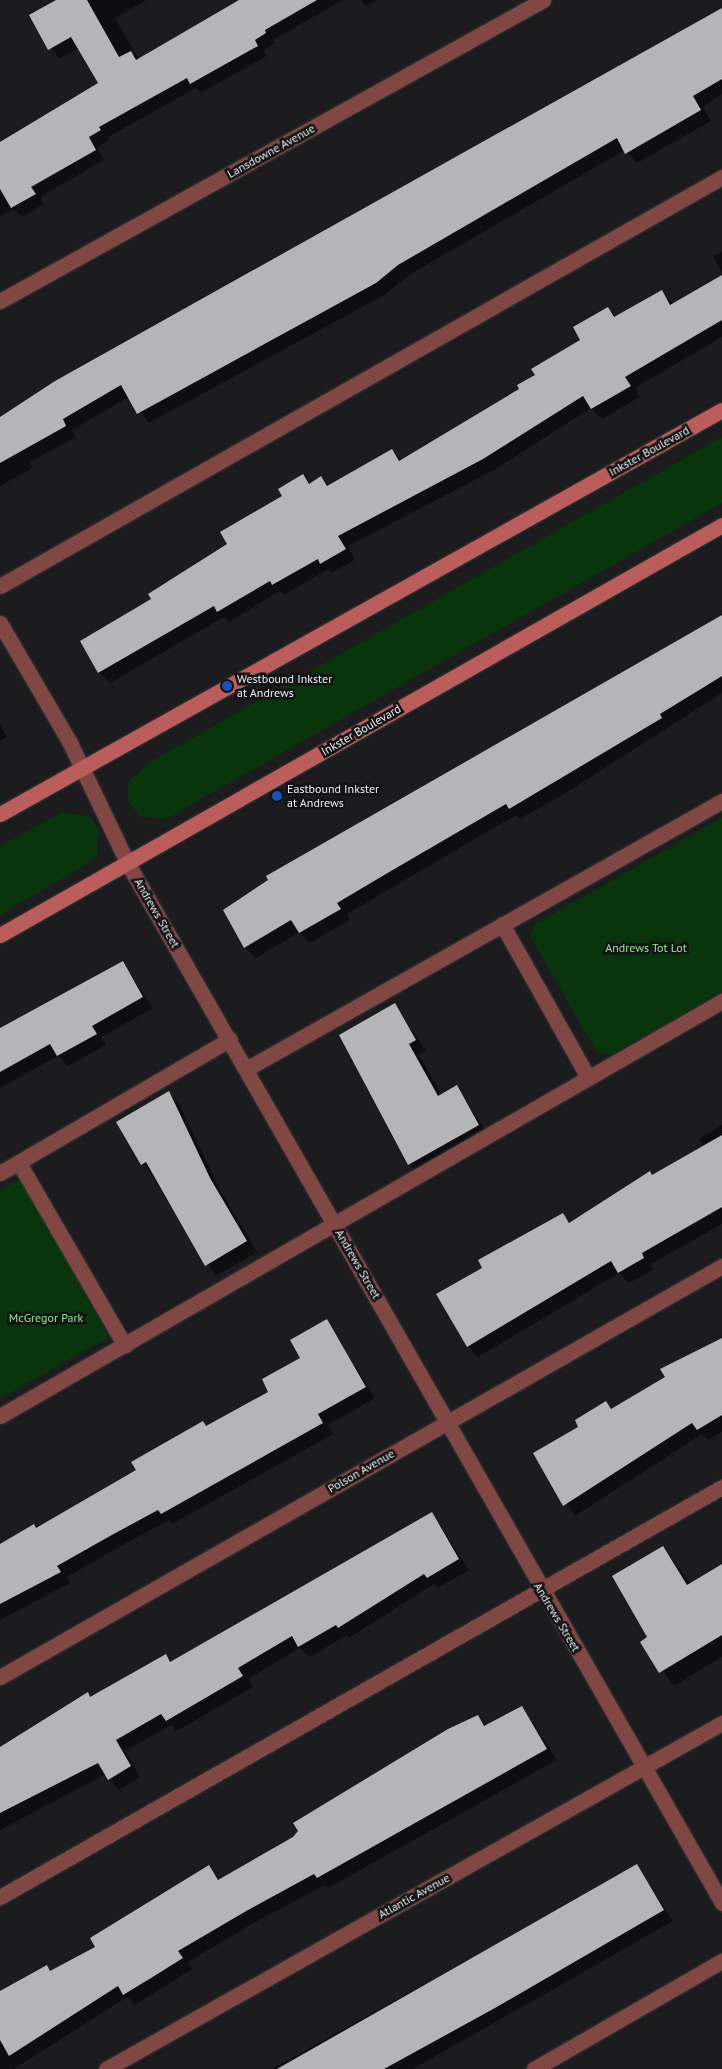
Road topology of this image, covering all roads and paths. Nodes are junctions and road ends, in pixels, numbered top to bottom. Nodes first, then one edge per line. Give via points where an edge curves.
1 (543, 0) edge
2 (722, 177) edge
3 (0, 301) edge
4 (722, 410) edge
5 (722, 524) edge
6 (0, 586) edge
7 (0, 623) edge
8 (82, 767) junction
9 (722, 801) edge
10 (0, 814) edge
11 (128, 864) junction
12 (502, 924) junction
13 (0, 935) edge
14 (722, 1001) edge
15 (230, 1038) junction
16 (248, 1068) junction
17 (588, 1077) junction
18 (19, 1162) junction
19 (0, 1173) edge
20 (336, 1225) junction
21 (722, 1266) edge
22 (126, 1346) junction
23 (0, 1416) edge
24 (447, 1422) junction
25 (722, 1487) edge
26 (541, 1590) junction
27 (0, 1676) edge
28 (722, 1723) edge
29 (646, 1766) junction
30 (0, 1897) edge
31 (722, 1903) edge
32 (722, 1962) edge
33 (106, 2069) edge
34 (534, 2069) edge

1 - 3 street, Lansdowne Avenue
2 - 6 street
4 - 8 main road, Inkster Boulevard
5 - 11 main road, Inkster Boulevard
7 - 8 street, Andrews Street
8 - 10 main road, Inkster Boulevard
8 - 11 street, Andrews Street
9 - 12 street
11 - 13 main road, Inkster Boulevard
11 - 15 street, Andrews Street
12 - 16 street
12 - 17 street
14 - 17 street
15 - 16 street, Andrews Street
15 - 18 street
16 - 20 street, Andrews Street
17 - 20 street
18 - 19 street
18 - 22 street
20 - 22 street
20 - 24 street, Andrews Street
21 - 24 street, Polson Avenue
22 - 23 street
24 - 26 street, Andrews Street
24 - 27 street, Polson Avenue
25 - 26 street
26 - 29 street, Andrews Street
26 - 30 street
28 - 29 street, Atlantic Avenue
29 - 31 street, Andrews Street
29 - 33 street, Atlantic Avenue
32 - 34 street

